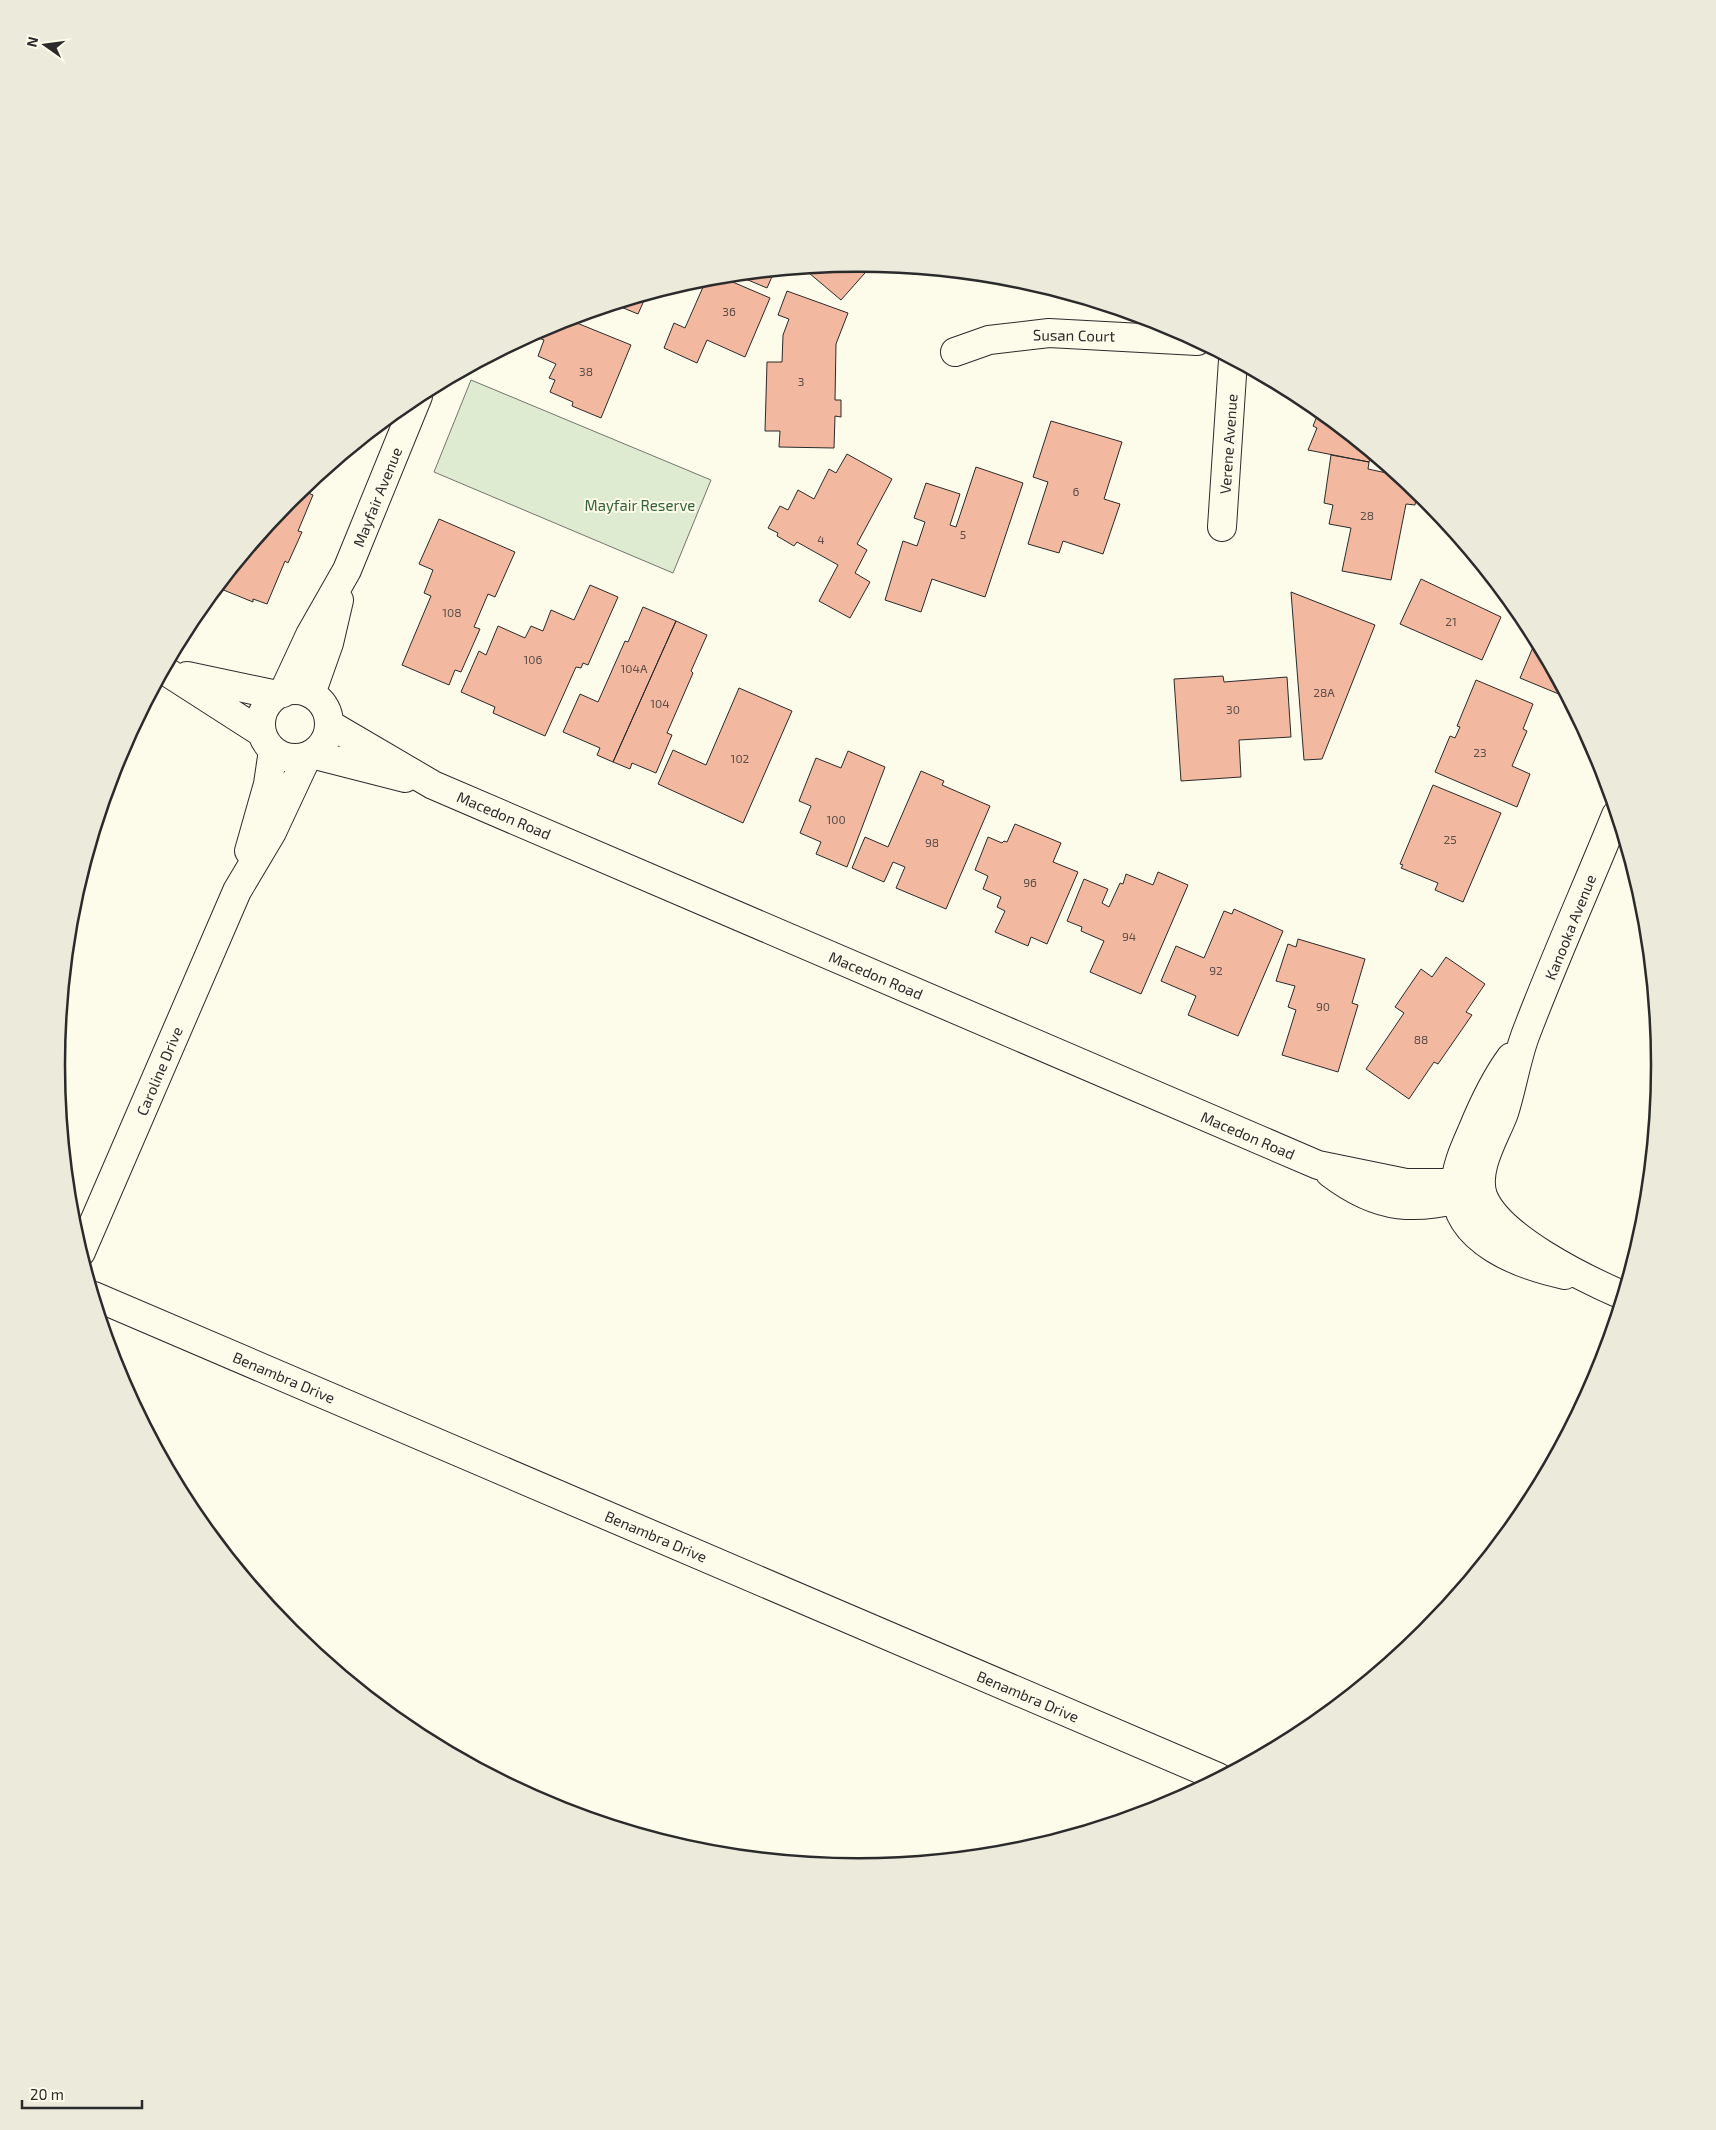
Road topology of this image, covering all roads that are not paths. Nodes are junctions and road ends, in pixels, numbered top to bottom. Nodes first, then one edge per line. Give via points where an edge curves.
1 (1178, 340) edge
2 (954, 352) dead end
3 (1233, 367) edge
4 (413, 409) edge
5 (1222, 526) dead end
6 (347, 570) junction
7 (169, 671) edge
8 (169, 672) edge
9 (280, 694) junction
10 (311, 694) junction
11 (329, 724) junction
12 (268, 742) junction
13 (309, 756) junction
14 (433, 785) junction
15 (1613, 823) edge
16 (237, 891) junction
17 (1463, 1192) junction
18 (85, 1242) edge
19 (1617, 1293) edge
20 (101, 1299) edge
21 (1212, 1774) edge

1 - 2 street, Susan Court via 1049,332 989,340
3 - 5 street, Verene Avenue
4 - 6 street, Mayfair Avenue
6 - 9 street, Mayfair Avenue
6 - 10 street, Mayfair Avenue via 329,643
7 - 9 street
8 - 12 street
9 - 10 street via 301,691
9 - 12 street via 264,712
10 - 11 street via 324,706
11 - 13 street via 325,742
11 - 14 street, Macedon Road
12 - 13 street via 289,758
12 - 16 street, Caroline Drive via 268,784
13 - 14 street, Macedon Road
13 - 16 street, Caroline Drive via 272,832
14 - 17 street, Macedon Road via 1318,1165
15 - 17 street, Kanooka Avenue via 1524,1038 1504,1112 1486,1157
16 - 18 street, Caroline Drive
17 - 19 street via 1508,1229 1586,1279
20 - 21 street, Benambra Drive

